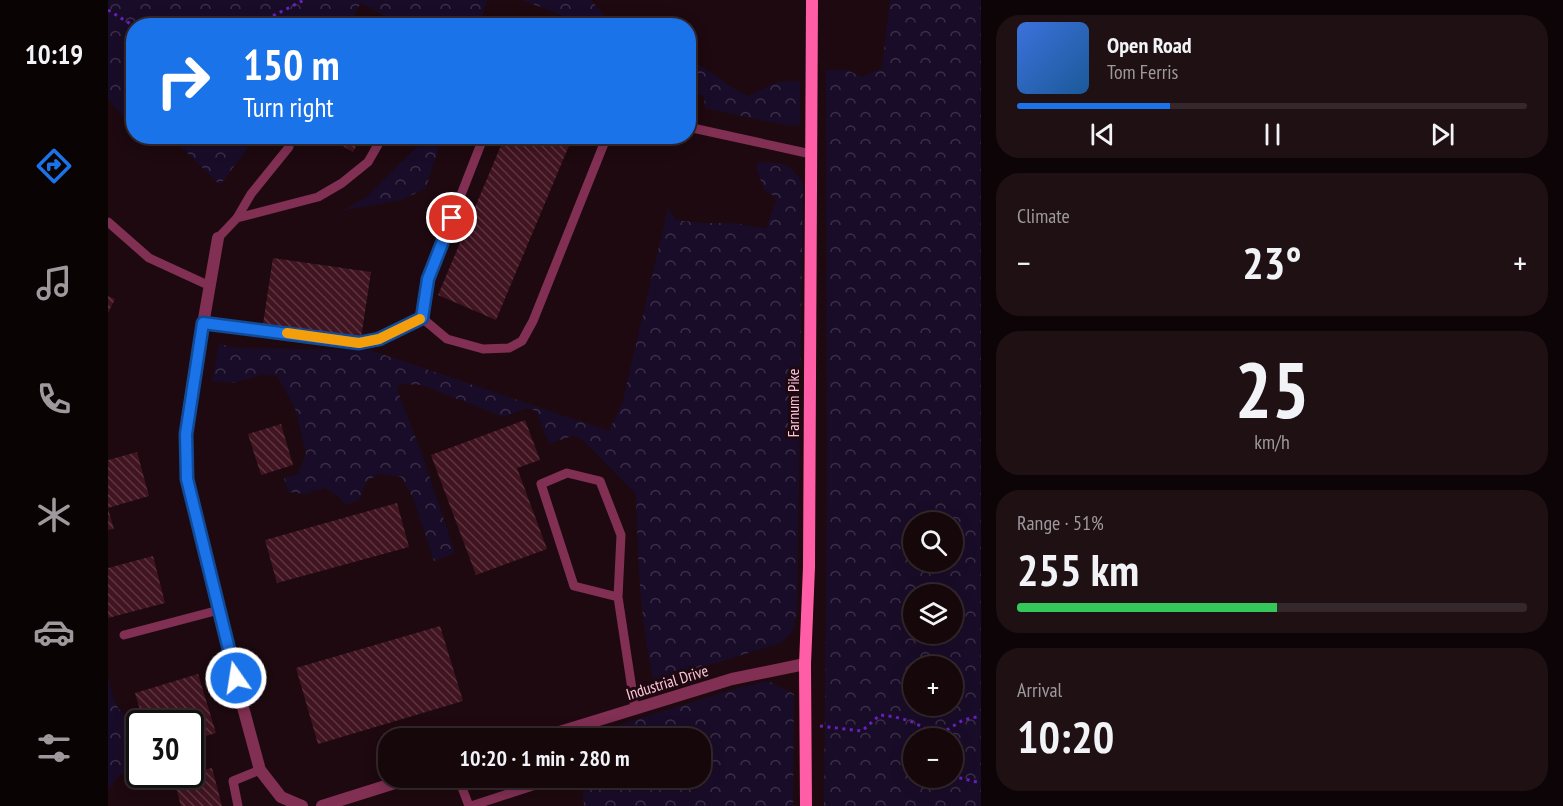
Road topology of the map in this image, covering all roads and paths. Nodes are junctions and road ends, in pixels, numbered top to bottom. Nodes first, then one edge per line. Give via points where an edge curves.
1 (304, 0) edge
2 (812, 0) edge
3 (108, 10) edge
4 (269, 18) edge
5 (126, 21) edge
6 (696, 129) edge
7 (378, 144) edge
8 (481, 144) edge
9 (604, 144) edge
10 (289, 147) dead end
11 (811, 154) junction
12 (237, 218) junction
13 (108, 222) edge
14 (218, 238) joint
15 (210, 286) junction
16 (422, 318) junction
17 (203, 323) junction
18 (618, 597) junction
19 (219, 610) junction
20 (124, 634) dead end
21 (805, 664) junction
22 (635, 709) junction
23 (981, 716) edge
24 (806, 725) junction
25 (581, 728) edge
26 (924, 728) edge
27 (950, 728) edge
28 (260, 770) junction
29 (963, 779) edge
30 (981, 783) edge
31 (379, 788) edge
32 (463, 788) edge
33 (526, 788) edge
34 (325, 805) edge
35 (238, 806) edge
36 (302, 806) edge
37 (470, 806) edge
38 (806, 806) edge

1 - 4 path
2 - 11 main road, Farnum Pike
3 - 5 path
6 - 11 lane
7 - 12 lane via 368,162 318,197
8 - 16 lane via 428,279
9 - 16 lane via 522,341 510,348 483,349 447,339
10 - 12 lane
11 - 21 main road, Farnum Pike
12 - 14 lane
13 - 15 lane via 149,258
14 - 15 street
15 - 17 street
16 - 17 lane via 379,339 359,343
17 - 19 street via 186,434 187,479
18 - 18 lane via 621,535 600,481 567,473 541,483 574,586
18 - 22 lane
19 - 20 lane
19 - 28 street
21 - 22 street, Industrial Drive via 732,680
21 - 24 main road, Farnum Pike
22 - 25 street, Industrial Drive
23 - 27 path
24 - 26 path via 862,731 880,715
24 - 38 main road, Farnum Pike
28 - 35 lane via 232,781
28 - 36 street via 281,797
29 - 30 path
31 - 34 street
32 - 37 lane
33 - 37 lane

